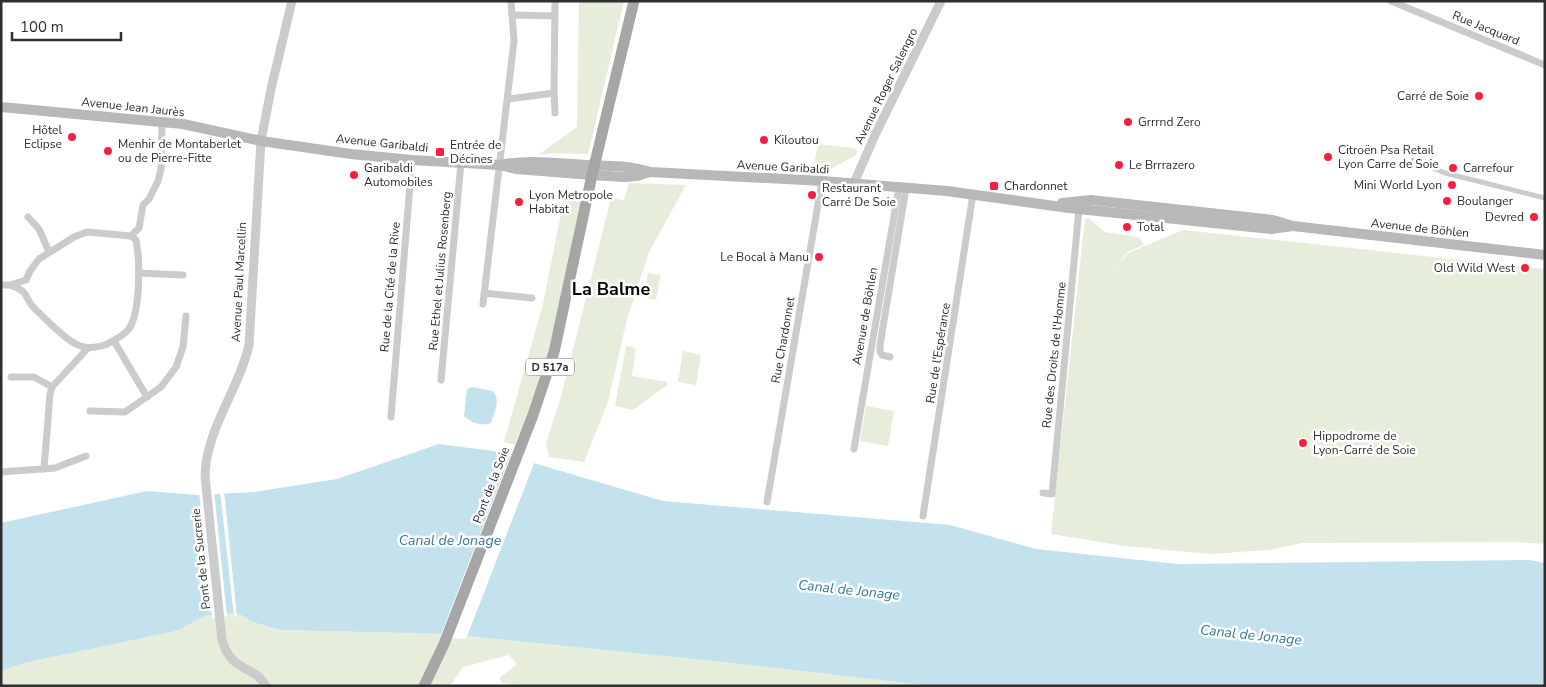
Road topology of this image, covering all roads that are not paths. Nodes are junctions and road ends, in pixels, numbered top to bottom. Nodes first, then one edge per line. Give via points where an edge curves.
1 (292, 1) edge
2 (511, 1) edge
3 (555, 1) edge
4 (634, 1) edge
5 (941, 1) edge
6 (1391, 1) edge
7 (512, 15) junction
8 (555, 16) junction
9 (1545, 65) edge
10 (554, 93) junction
11 (508, 99) junction
12 (1, 107) edge
13 (555, 112) dead end
14 (162, 123) junction
15 (262, 141) junction
16 (412, 160) junction
17 (1413, 160) dead end
18 (461, 163) junction
19 (500, 165) junction
20 (594, 170) junction
21 (822, 181) junction
22 (854, 183) junction
23 (903, 188) junction
24 (973, 194) junction
25 (1545, 198) edge
26 (1110, 203) junction
27 (1054, 205) junction
28 (1084, 210) junction
29 (28, 217) dead end
30 (1293, 226) junction
31 (134, 238) junction
32 (49, 252) junction
33 (1545, 255) edge
34 (139, 273) junction
35 (182, 275) dead end
36 (26, 280) junction
37 (1, 285) edge
38 (10, 285) junction
39 (26, 293) junction
40 (484, 293) junction
41 (532, 298) dead end
42 (483, 304) dead end
43 (186, 316) dead end
44 (114, 341) junction
45 (88, 348) junction
46 (890, 357) dead end
47 (11, 377) dead end
48 (442, 380) dead end
49 (52, 387) junction
50 (147, 397) junction
51 (90, 411) dead end
52 (391, 417) dead end
53 (854, 449) dead end
54 (86, 456) dead end
55 (44, 470) junction
56 (1, 472) edge
57 (205, 476) joint
58 (1043, 493) dead end
59 (767, 502) dead end
60 (924, 516) dead end
61 (423, 685) edge
62 (266, 686) edge

1 - 15 street, Avenue Paul Marcellin
2 - 7 street
3 - 8 street
4 - 20 main road
5 - 22 street, Avenue Roger Salengro
6 - 9 street, Rue Jacquard
7 - 8 street
7 - 11 street via 514,41
8 - 10 street
10 - 11 street
10 - 13 street
11 - 19 street
12 - 14 main road, Avenue Jean Jaurès
14 - 15 main road, Avenue Jean Jaurès via 183,124
14 - 31 street via 161,168 143,205
15 - 16 main road, Avenue Garibaldi
15 - 57 street, Avenue Paul Marcellin via 249,345 206,454
16 - 18 main road, Avenue Garibaldi
16 - 52 street, Rue de la Cité de la Rive
17 - 25 street via 1445,173
18 - 19 main road, Avenue Garibaldi
18 - 48 street, Rue Ethel et Julius Rosenberg
19 - 20 main road, Avenue Garibaldi via 516,162
19 - 40 street
20 - 21 main road, Avenue Garibaldi via 636,167 650,172
20 - 61 main road, Pont de la Soie / D 517a via 545,382 438,656
21 - 22 main road, Avenue Garibaldi
21 - 59 street, Rue Chardonnet
22 - 23 main road, Avenue de Böhlen
23 - 24 main road, Avenue de Böhlen
23 - 46 street via 880,345 882,355
23 - 53 street, Avenue de Böhlen
24 - 27 main road, Avenue de Böhlen
24 - 60 street, Rue de l'Espérance
26 - 27 main road, Avenue de Böhlen via 1091,200
26 - 28 main road, Avenue de Böhlen via 1089,205
26 - 30 main road, Avenue de Böhlen via 1273,220
27 - 28 main road, Avenue de Böhlen
28 - 30 main road, Avenue de Böhlen via 1271,229
28 - 58 street, Rue des Droits de l'Homme via 1052,494
29 - 32 street
30 - 33 main road, Avenue de Böhlen
31 - 32 street via 87,232
31 - 34 street
32 - 36 street via 39,259
34 - 35 street
34 - 44 street via 134,316 127,332
36 - 38 street
36 - 39 street
37 - 38 street
38 - 39 street
39 - 45 street via 35,309 76,344
40 - 41 street
40 - 42 street
43 - 50 street via 183,347 176,367
44 - 45 street
44 - 50 street
45 - 49 street
47 - 49 street via 34,377
49 - 55 street
50 - 51 street via 125,412
54 - 55 street
55 - 56 street
57 - 62 street, Pont de la Sucrerie via 225,651 236,664 260,677

